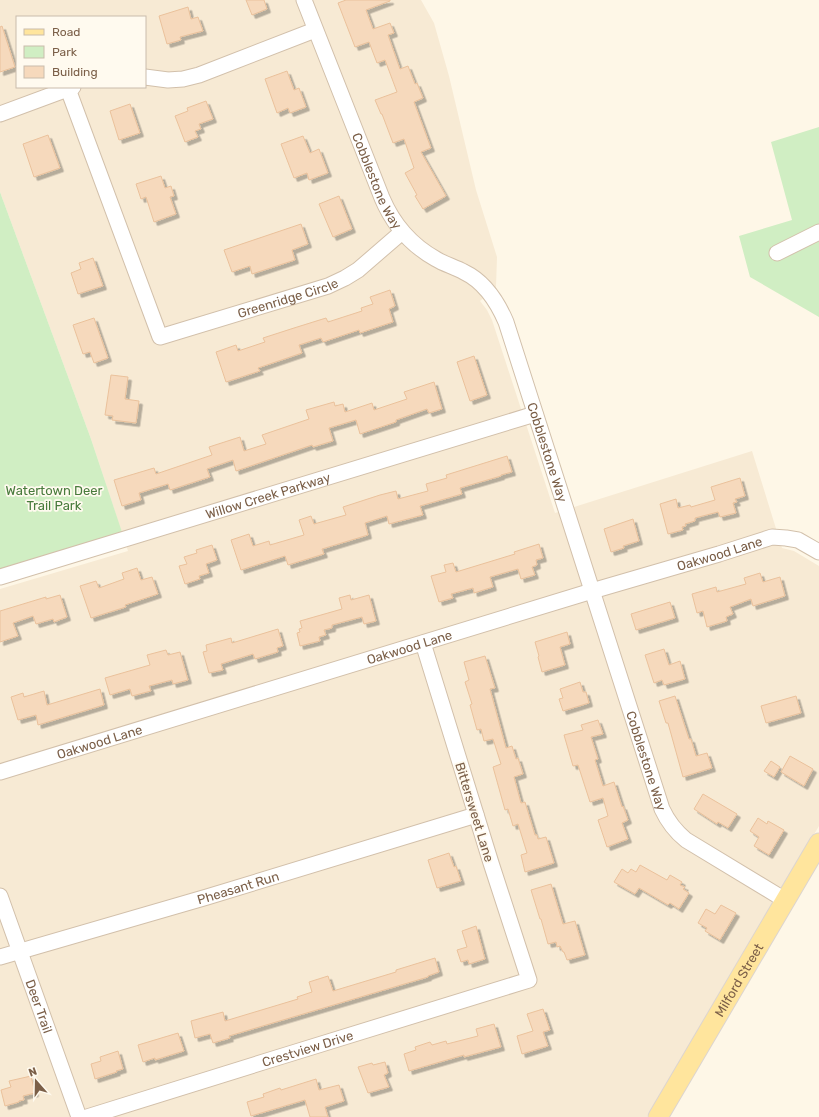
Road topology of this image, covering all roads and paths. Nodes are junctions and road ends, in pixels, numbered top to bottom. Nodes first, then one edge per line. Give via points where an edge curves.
1 (304, 0) edge
2 (315, 30) junction
3 (146, 77) edge
4 (71, 88) edge
5 (0, 114) edge
6 (402, 232) junction
7 (819, 232) edge
8 (777, 253) dead end
9 (535, 414) junction
10 (819, 552) edge
11 (0, 577) edge
12 (592, 592) junction
13 (423, 643) junction
14 (0, 772) edge
15 (476, 815) junction
16 (819, 843) edge
17 (0, 896) edge
18 (786, 900) junction
19 (20, 952) junction
20 (0, 957) edge
21 (530, 980) joint
22 (79, 1117) edge
23 (87, 1117) edge
24 (658, 1117) edge

1 - 2 street, Cobblestone Way
2 - 3 street via 199,75 168,80
2 - 6 street, Cobblestone Way via 387,210
4 - 5 street
4 - 6 street, Greenridge Circle via 160,337 328,286 358,270
6 - 9 street, Cobblestone Way via 436,259 465,272 491,294 506,322
7 - 8 street
9 - 11 street, Willow Creek Parkway
9 - 12 street, Cobblestone Way
10 - 12 street, Oakwood Lane via 798,540 772,537
12 - 13 street, Oakwood Lane
12 - 18 street, Cobblestone Way via 668,822 686,840
13 - 14 street, Oakwood Lane
13 - 15 street, Bittersweet Lane
15 - 19 street, Pheasant Run
15 - 21 street, Bittersweet Lane
16 - 18 main road, Milford Street
17 - 19 street, Deer Trail
18 - 24 main road, Milford Street
19 - 20 street, Pheasant Run
19 - 22 street, Deer Trail
21 - 23 street, Crestview Drive

